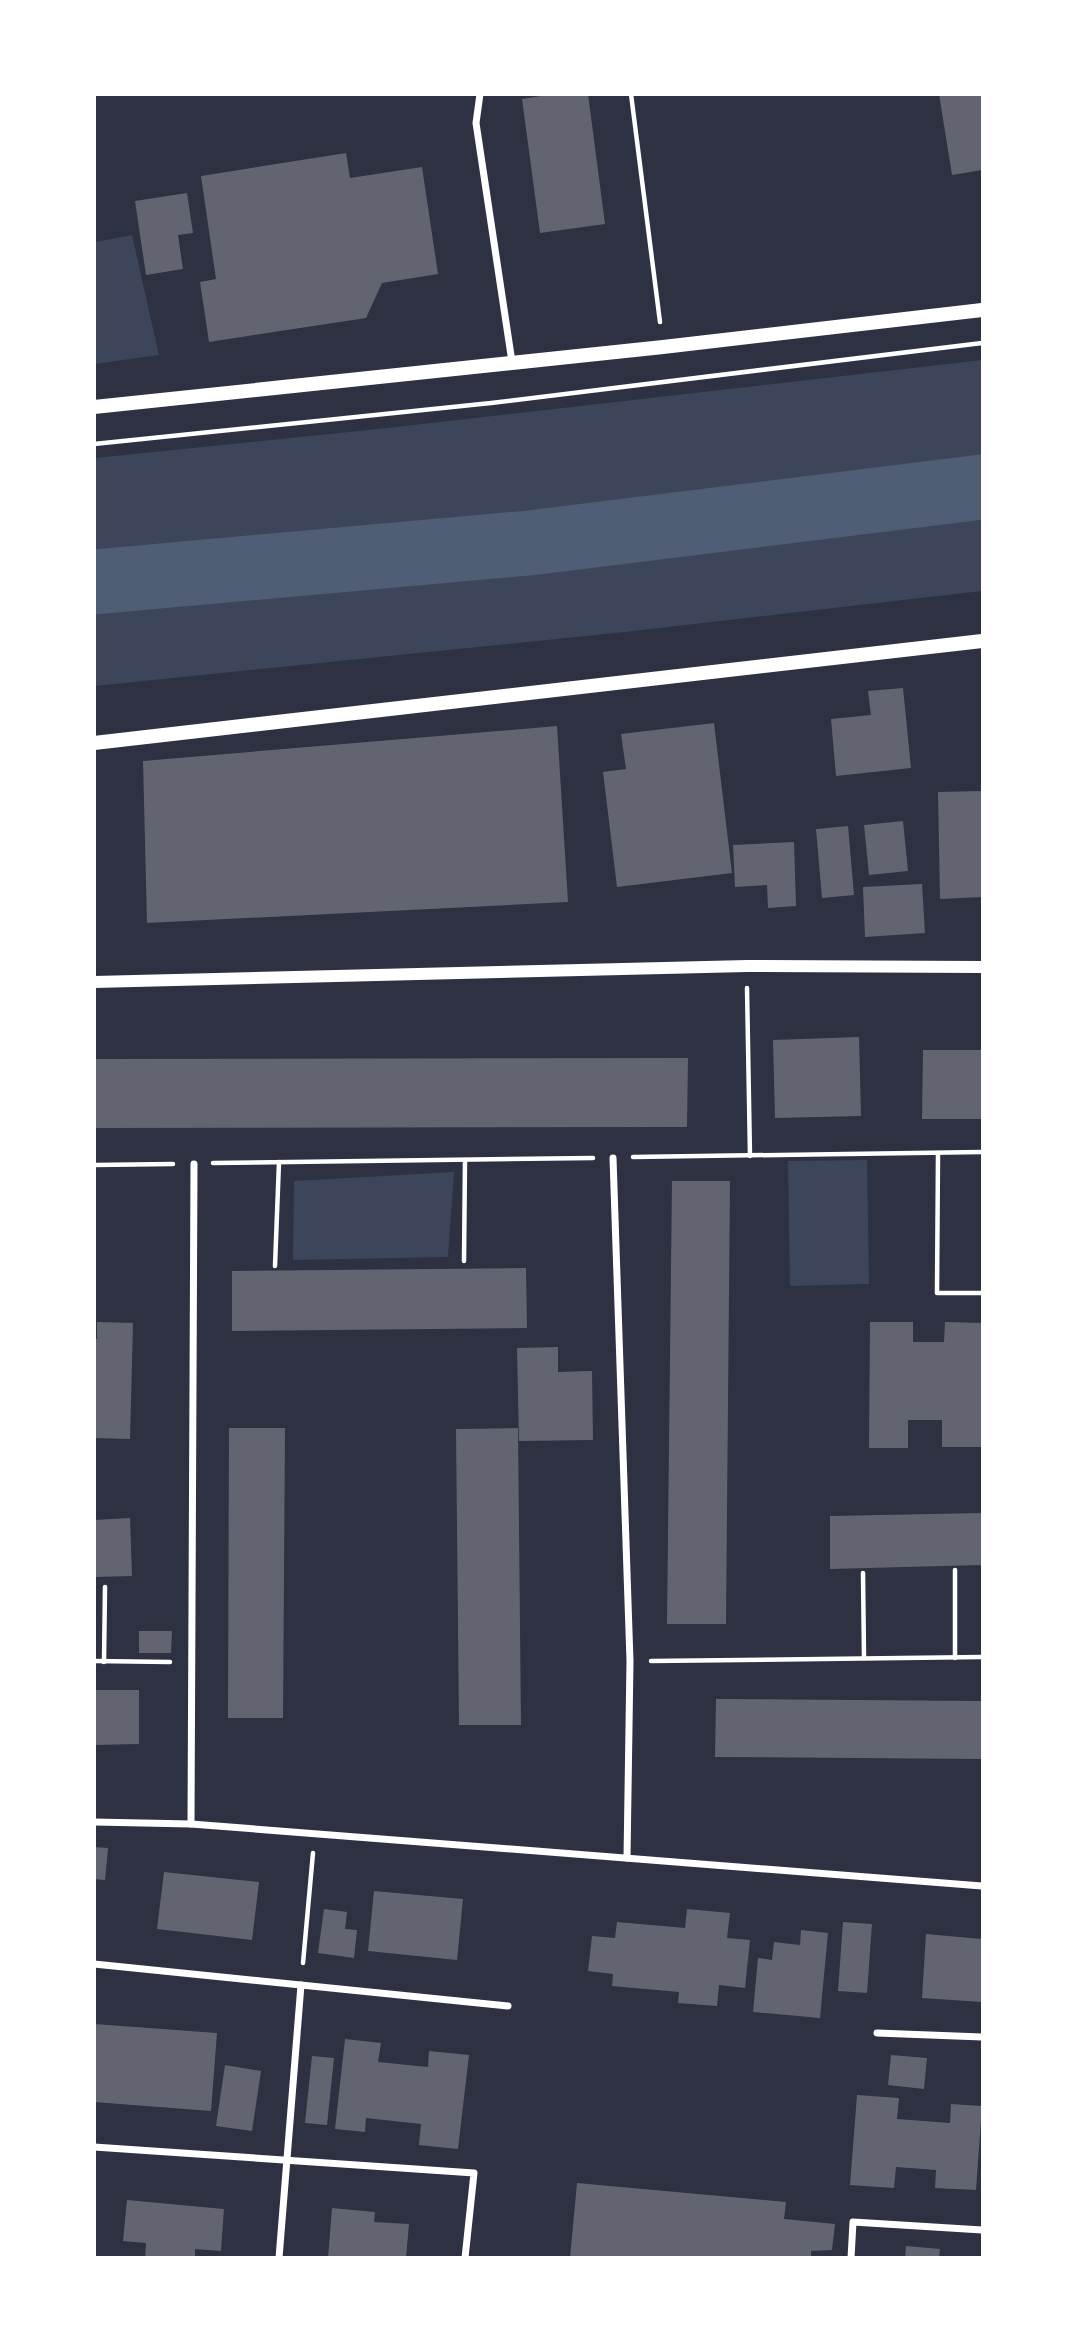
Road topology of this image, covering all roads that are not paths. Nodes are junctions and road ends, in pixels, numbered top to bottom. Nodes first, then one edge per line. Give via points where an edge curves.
1 (480, 94) edge
2 (982, 310) edge
3 (512, 362) junction
4 (94, 407) edge
5 (982, 641) edge
6 (94, 743) edge
7 (982, 967) edge
8 (94, 982) edge
9 (613, 1158) road end
10 (194, 1164) road end
11 (94, 1822) edge
12 (191, 1824) junction
13 (626, 1858) junction
14 (982, 1886) edge
15 (94, 1964) edge
16 (301, 1985) junction
17 (508, 2006) dead end
18 (877, 2033) dead end
19 (982, 2037) edge
20 (94, 2147) edge
21 (287, 2159) junction
22 (982, 2230) edge
23 (279, 2258) edge
24 (465, 2258) edge
25 (851, 2258) edge

1 - 3 street via 477,123
2 - 3 main road
3 - 4 main road
5 - 6 main road
7 - 8 street via 747,966
9 - 13 street via 630,1661
10 - 12 street
11 - 12 street
12 - 13 street
13 - 14 street
15 - 16 street
16 - 17 street
16 - 21 street
18 - 19 street
20 - 21 street
21 - 23 street
21 - 24 street via 474,2173
22 - 25 street via 853,2222

